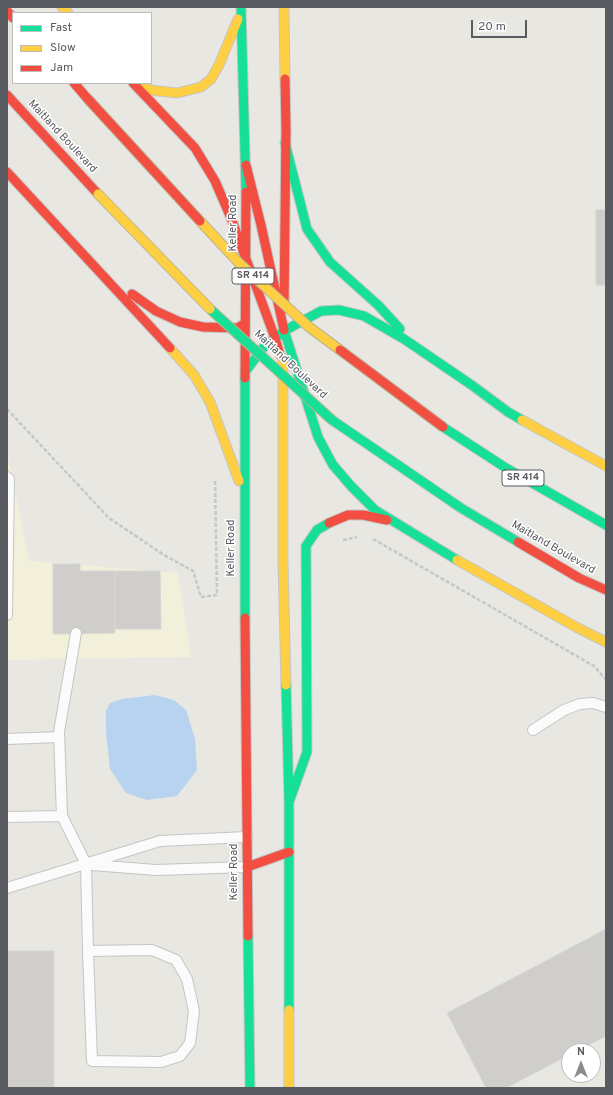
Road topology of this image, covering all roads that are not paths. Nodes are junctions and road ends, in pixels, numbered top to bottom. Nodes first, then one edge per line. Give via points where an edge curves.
1 (284, 7) edge
2 (241, 9) edge
3 (75, 84) edge
4 (134, 84) edge
5 (140, 84) edge
6 (7, 96) edge
7 (285, 144) junction
8 (246, 165) junction
9 (7, 172) edge
10 (83, 254) junction
11 (246, 258) junction
12 (284, 268) junction
13 (276, 296) junction
14 (266, 310) junction
15 (245, 324) junction
16 (284, 331) junction
17 (275, 338) junction
18 (419, 349) junction
19 (283, 370) junction
20 (245, 372) junction
21 (606, 466) edge
22 (7, 476) edge
23 (244, 496) junction
24 (392, 521) junction
25 (606, 525) edge
26 (606, 590) edge
27 (7, 615) edge
28 (76, 634) dead end
29 (606, 642) edge
30 (606, 707) edge
31 (533, 730) dead end
32 (59, 737) junction
33 (7, 739) edge
34 (289, 802) junction
35 (62, 816) junction
36 (7, 817) edge
37 (251, 839) junction
38 (275, 847) dead end
39 (289, 852) junction
40 (86, 864) junction
41 (247, 867) junction
42 (7, 888) edge
43 (88, 952) junction
44 (250, 1088) edge
45 (289, 1088) edge

1 - 7 main road
2 - 5 main road via 219,65 211,79 201,87 176,93 150,90
2 - 8 main road, Keller Road
3 - 25 main road, SR 414, bridge via 239,263 309,327 442,427 506,468
4 - 11 main road via 195,148 232,218
6 - 26 main road, Maitland Boulevard, bridge via 211,310 332,420 461,508 579,578
7 - 12 main road
7 - 18 main road via 307,229 330,262 379,306
8 - 11 main road, Keller Road
8 - 13 main road
9 - 10 main road
10 - 15 main road via 126,290 156,311 180,322 203,327 238,328
10 - 23 main road via 194,375 210,402
11 - 14 main road
11 - 15 main road, Keller Road
12 - 13 main road
12 - 16 main road
13 - 14 main road
13 - 16 main road
14 - 15 main road
14 - 17 main road
15 - 20 main road, Keller Road
16 - 17 main road
16 - 18 main road via 321,311 339,310 364,316
16 - 19 main road
16 - 24 main road via 318,437 333,465 375,510
17 - 19 main road
17 - 20 main road via 263,348
18 - 21 main road via 508,412
19 - 34 main road via 283,562
20 - 23 main road, Keller Road
22 - 27 lane
23 - 37 main road, Keller Road
24 - 29 main road via 447,555
24 - 34 main road via 363,515 348,515 317,530 306,546 307,752
28 - 32 lane
30 - 31 lane via 593,703 580,704 564,710
32 - 33 lane
32 - 35 lane
34 - 39 main road
35 - 36 lane
35 - 40 lane
37 - 40 lane via 160,841
37 - 41 main road, Keller Road
38 - 39 main road
39 - 41 main road
39 - 45 main road
40 - 41 lane via 156,870
40 - 42 lane
40 - 43 lane
41 - 44 main road, Keller Road
43 - 43 lane via 92,1061 161,1062 180,1056 190,1043 194,1011 188,979 176,960 152,950

